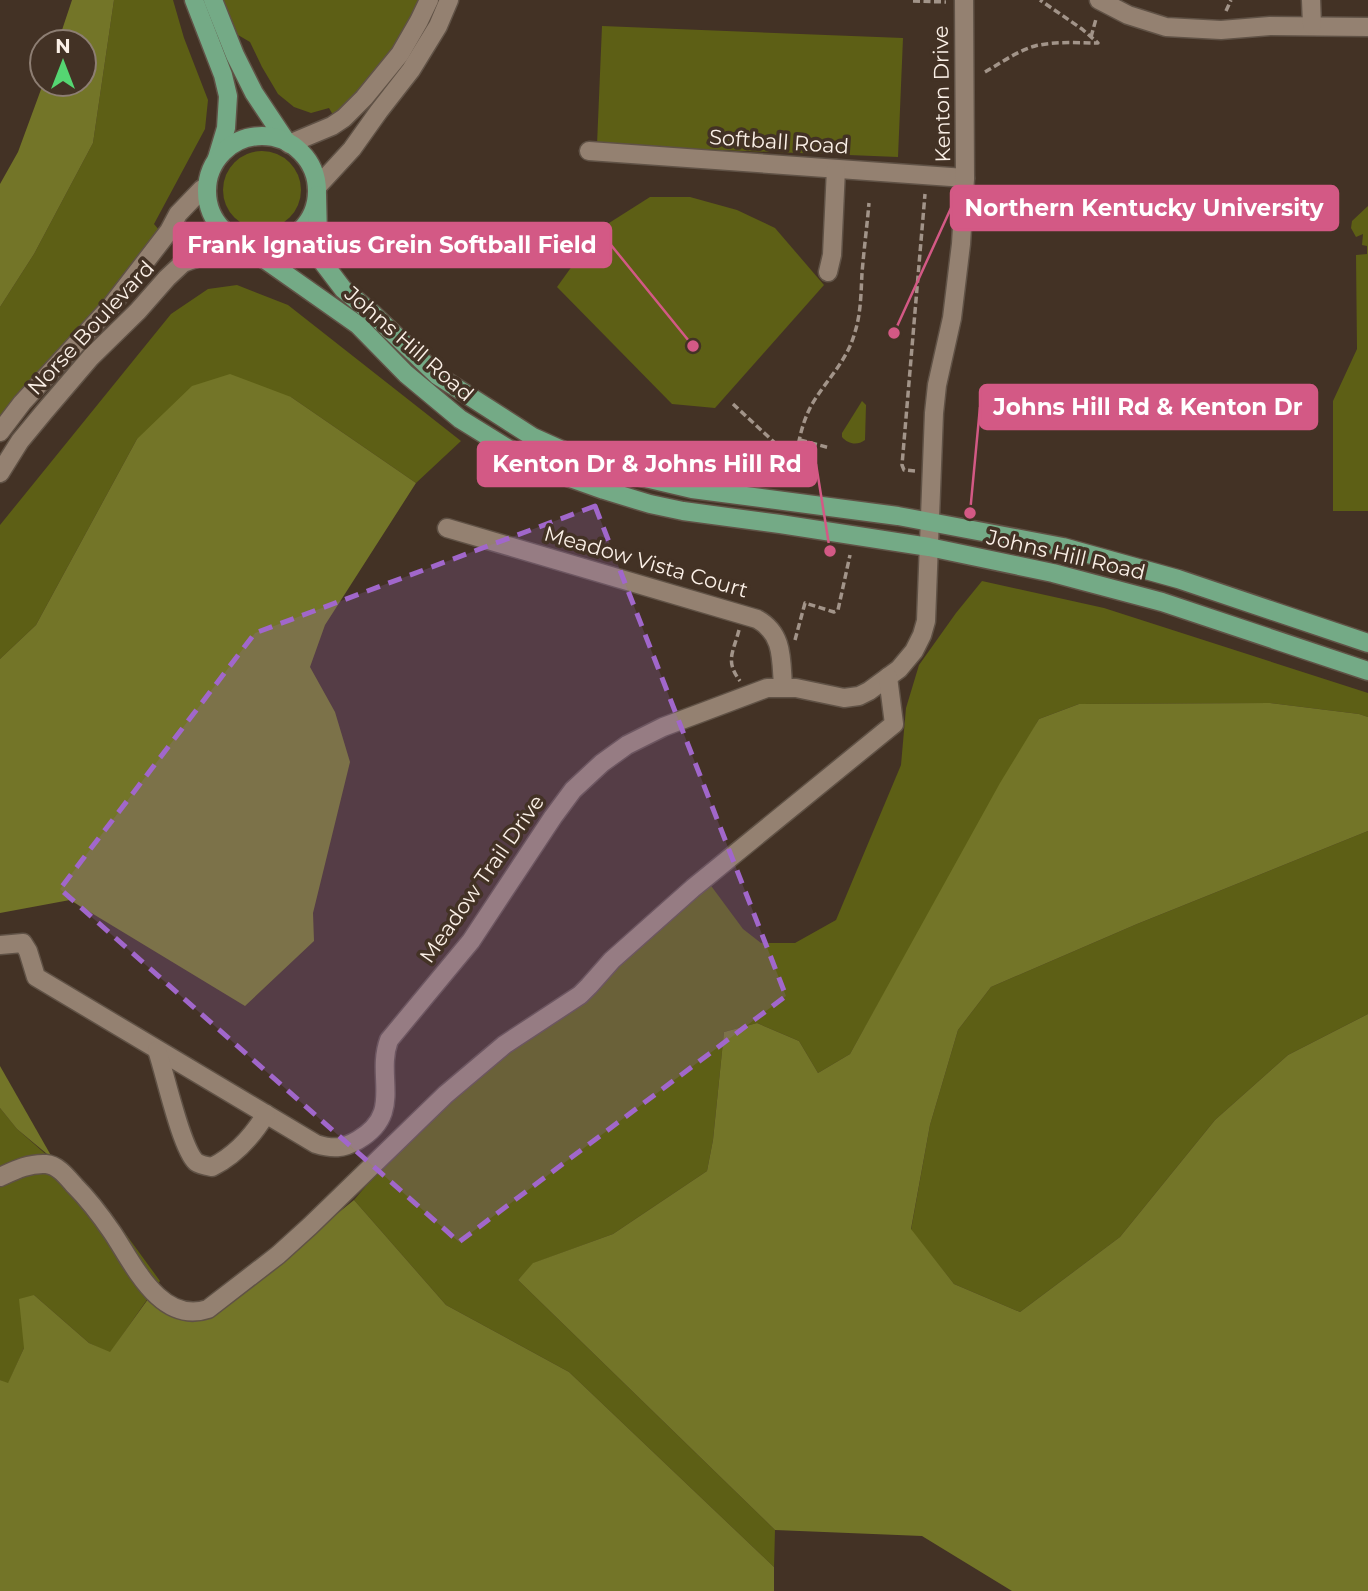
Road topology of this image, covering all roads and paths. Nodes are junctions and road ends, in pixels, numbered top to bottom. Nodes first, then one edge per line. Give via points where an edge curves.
1 (194, 0) edge
2 (213, 0) edge
3 (429, 0) edge
4 (449, 0) edge
5 (1040, 0) edge
6 (1099, 0) edge
7 (1311, 0) edge
8 (913, 1) edge
9 (958, 1) edge
10 (1312, 25) junction
11 (1368, 27) edge
12 (985, 72) dead end
13 (287, 143) junction
14 (589, 151) dead end
15 (216, 162) junction
16 (836, 169) junction
17 (965, 178) junction
18 (207, 187) junction
19 (317, 191) junction
20 (925, 194) dead end
21 (869, 203) dead end
22 (239, 241) junction
23 (828, 271) dead end
24 (733, 404) dead end
25 (0, 432) edge
26 (800, 440) junction
27 (798, 448) junction
28 (831, 448) dead end
29 (921, 471) dead end
30 (0, 472) edge
31 (793, 487) dead end
32 (930, 522) junction
33 (447, 528) dead end
34 (929, 547) junction
35 (850, 555) dead end
36 (744, 615) junction
37 (778, 640) junction
38 (1368, 643) edge
39 (1368, 671) edge
40 (888, 677) junction
41 (783, 687) junction
42 (750, 695) junction
43 (0, 946) edge
44 (157, 1050) junction
45 (266, 1114) junction
46 (0, 1177) edge

1 - 15 main road via 228,96 226,128
2 - 13 main road via 254,93
3 - 13 street via 400,54 364,98 344,118
4 - 19 street via 411,70
5 - 12 path via 1098,43 1034,47
6 - 10 street via 1166,27 1221,30
7 - 10 street
8 - 9 path
9 - 17 street, Kenton Drive
10 - 11 street
13 - 15 main road via 271,137 239,141
13 - 19 main road via 310,163
14 - 16 street, Softball Road
15 - 18 main road
16 - 17 street, Softball Road
16 - 23 street
17 - 32 street, Kenton Drive via 957,286 934,413
18 - 22 main road via 215,220
18 - 25 street, Norse Boulevard via 178,214 112,305
19 - 22 main road via 314,212 291,238 266,246
19 - 32 main road, Johns Hill Road via 320,253 343,289 438,376 533,438 582,459 661,483
20 - 29 path via 902,465 904,470
21 - 26 path via 856,332 811,407
22 - 30 street, Norse Boulevard via 183,263 167,278 91,357 20,441
22 - 34 main road, Johns Hill Road via 358,325 406,374 460,419 562,475 684,511
24 - 27 path via 775,443
26 - 27 path
26 - 28 path
27 - 31 path
32 - 34 street, Meadow Trail Drive
32 - 38 main road, Johns Hill Road via 1063,547 1192,583
33 - 36 street, Meadow Vista Court
34 - 39 main road, Johns Hill Road via 1119,589
34 - 40 street, Meadow Trail Drive via 922,635 914,651
35 - 37 path via 838,610 805,603 795,640
36 - 37 street, Meadow Vista Court via 766,624
36 - 42 path via 730,660
37 - 41 street
40 - 41 street, Meadow Trail Drive via 859,696 844,698
40 - 46 street via 894,724 693,888 580,995 504,1045 446,1094 302,1233 208,1309 176,1309 159,1297 85,1196 58,1169 47,1164 23,1166
41 - 42 street, Meadow Trail Drive
42 - 45 street, Meadow Trail Drive via 627,745 573,790 471,941 389,1040 384,1060 386,1100 376,1127 368,1134 351,1145 330,1149
43 - 44 street, Meadow Trail Drive via 23,943 36,977
44 - 45 street, Meadow Trail Drive
44 - 45 street via 181,1132 198,1164 212,1167 225,1161

